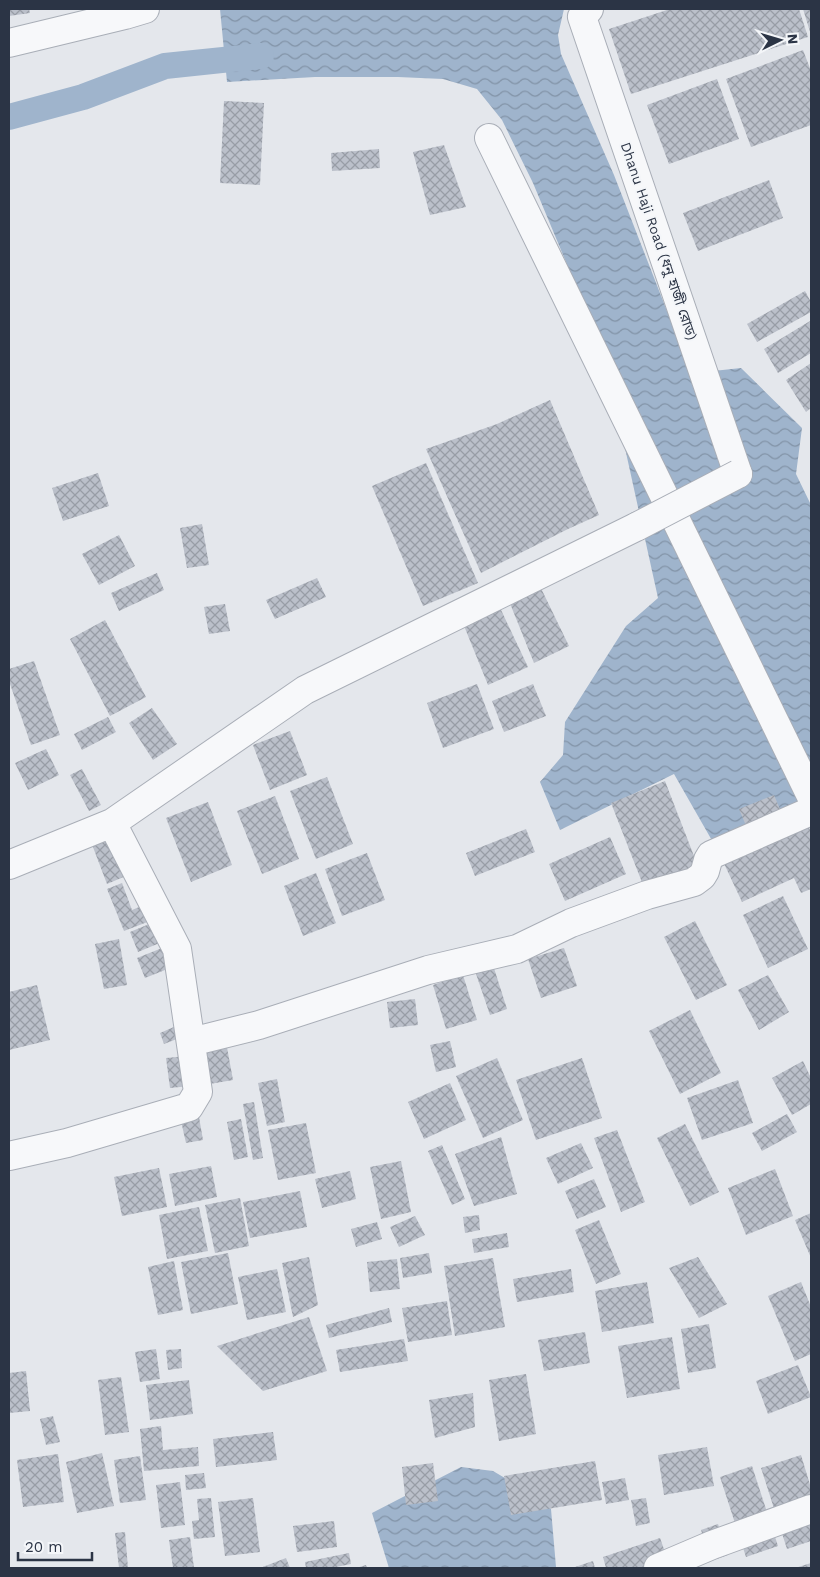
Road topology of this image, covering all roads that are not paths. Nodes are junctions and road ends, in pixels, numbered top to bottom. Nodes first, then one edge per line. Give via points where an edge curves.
1 (145, 9) edge
2 (589, 9) edge
3 (9, 42) edge
4 (489, 138) dead end
5 (811, 796) edge
6 (811, 811) edge
7 (112, 823) junction
8 (9, 864) edge
9 (191, 1042) junction
10 (9, 1156) edge
11 (811, 1509) edge
12 (658, 1568) edge

1 - 3 street
2 - 7 street, Dhanu Haji Road (ধনু হাজী রোড), bridge via 582,17 738,474 305,690
4 - 5 street
6 - 9 street via 711,855 702,876 694,882 647,895 571,923 517,949 428,970 260,1025
7 - 8 street
7 - 9 street via 177,949
9 - 10 street via 198,1092 189,1107
11 - 12 street

